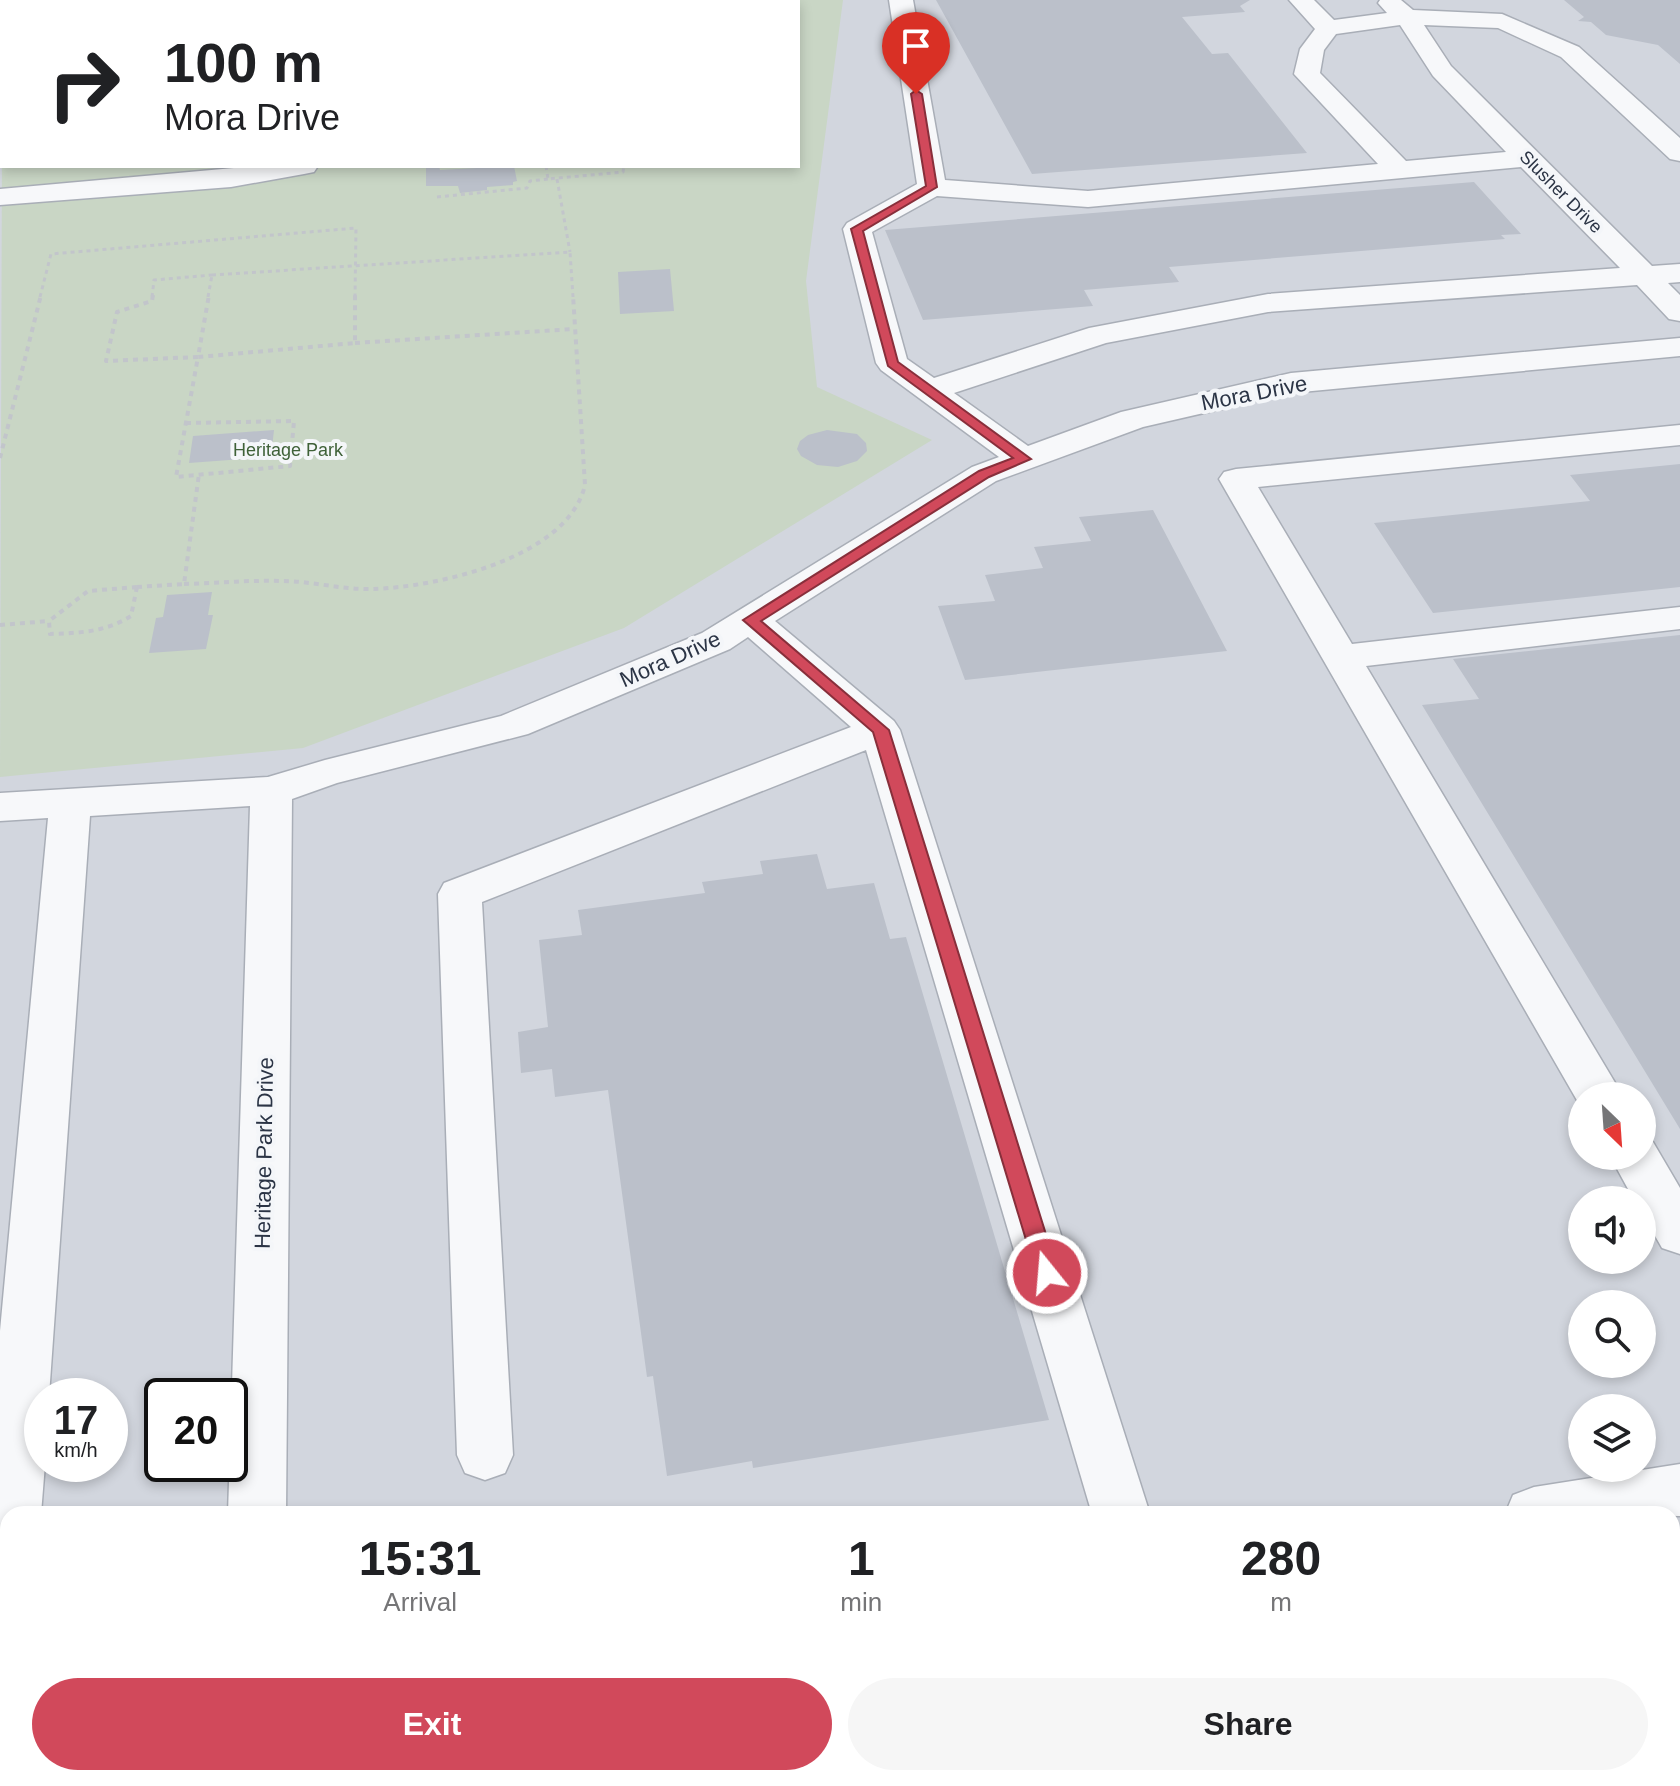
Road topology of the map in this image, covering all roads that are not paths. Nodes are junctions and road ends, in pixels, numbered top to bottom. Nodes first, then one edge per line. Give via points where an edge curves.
1 (901, 0) edge
2 (1301, 0) edge
3 (1397, 8) edge
4 (1328, 28) junction
5 (1680, 153) edge
6 (1527, 158) junction
7 (293, 168) edge
8 (1399, 170) junction
9 (932, 187) junction
10 (0, 197) edge
11 (1680, 273) edge
12 (1644, 274) junction
13 (1680, 312) edge
14 (1680, 347) edge
15 (929, 390) junction
16 (1680, 435) edge
17 (1024, 459) junction
18 (1680, 618) edge
19 (751, 620) junction
20 (1340, 657) junction
21 (880, 730) junction
22 (271, 791) junction
23 (70, 803) junction
24 (0, 807) edge
25 (1591, 1082) edge
26 (1643, 1170) edge
27 (1680, 1233) edge
28 (485, 1455) dead end
29 (1658, 1500) edge
30 (13, 1506) edge
31 (257, 1506) edge
32 (1119, 1506) edge
33 (1605, 1506) edge

1 - 9 street
2 - 4 street
3 - 4 street
3 - 5 street via 1502,21 1570,52
3 - 6 street, Slusher Drive via 1442,71
4 - 8 street via 1312,49 1307,74
6 - 8 street
6 - 12 street, Slusher Drive
7 - 10 street via 231,179
8 - 9 street via 1088,199
9 - 15 street via 857,229 892,363
11 - 12 street
12 - 13 street, Slusher Drive
12 - 15 street via 1268,303 1100,335
14 - 17 street, Mora Drive via 1291,383 1133,419
15 - 17 street
16 - 20 street via 1236,479
17 - 19 street, Mora Drive via 984,474
18 - 20 street
19 - 21 street
19 - 22 street, Mora Drive via 716,641 514,725
20 - 25 street
21 - 28 street via 460,894
21 - 32 street
22 - 23 street, Mora Drive
22 - 31 street, Heritage Park Drive
23 - 24 street, Mora Drive
23 - 30 street
26 - 27 street
29 - 33 street

